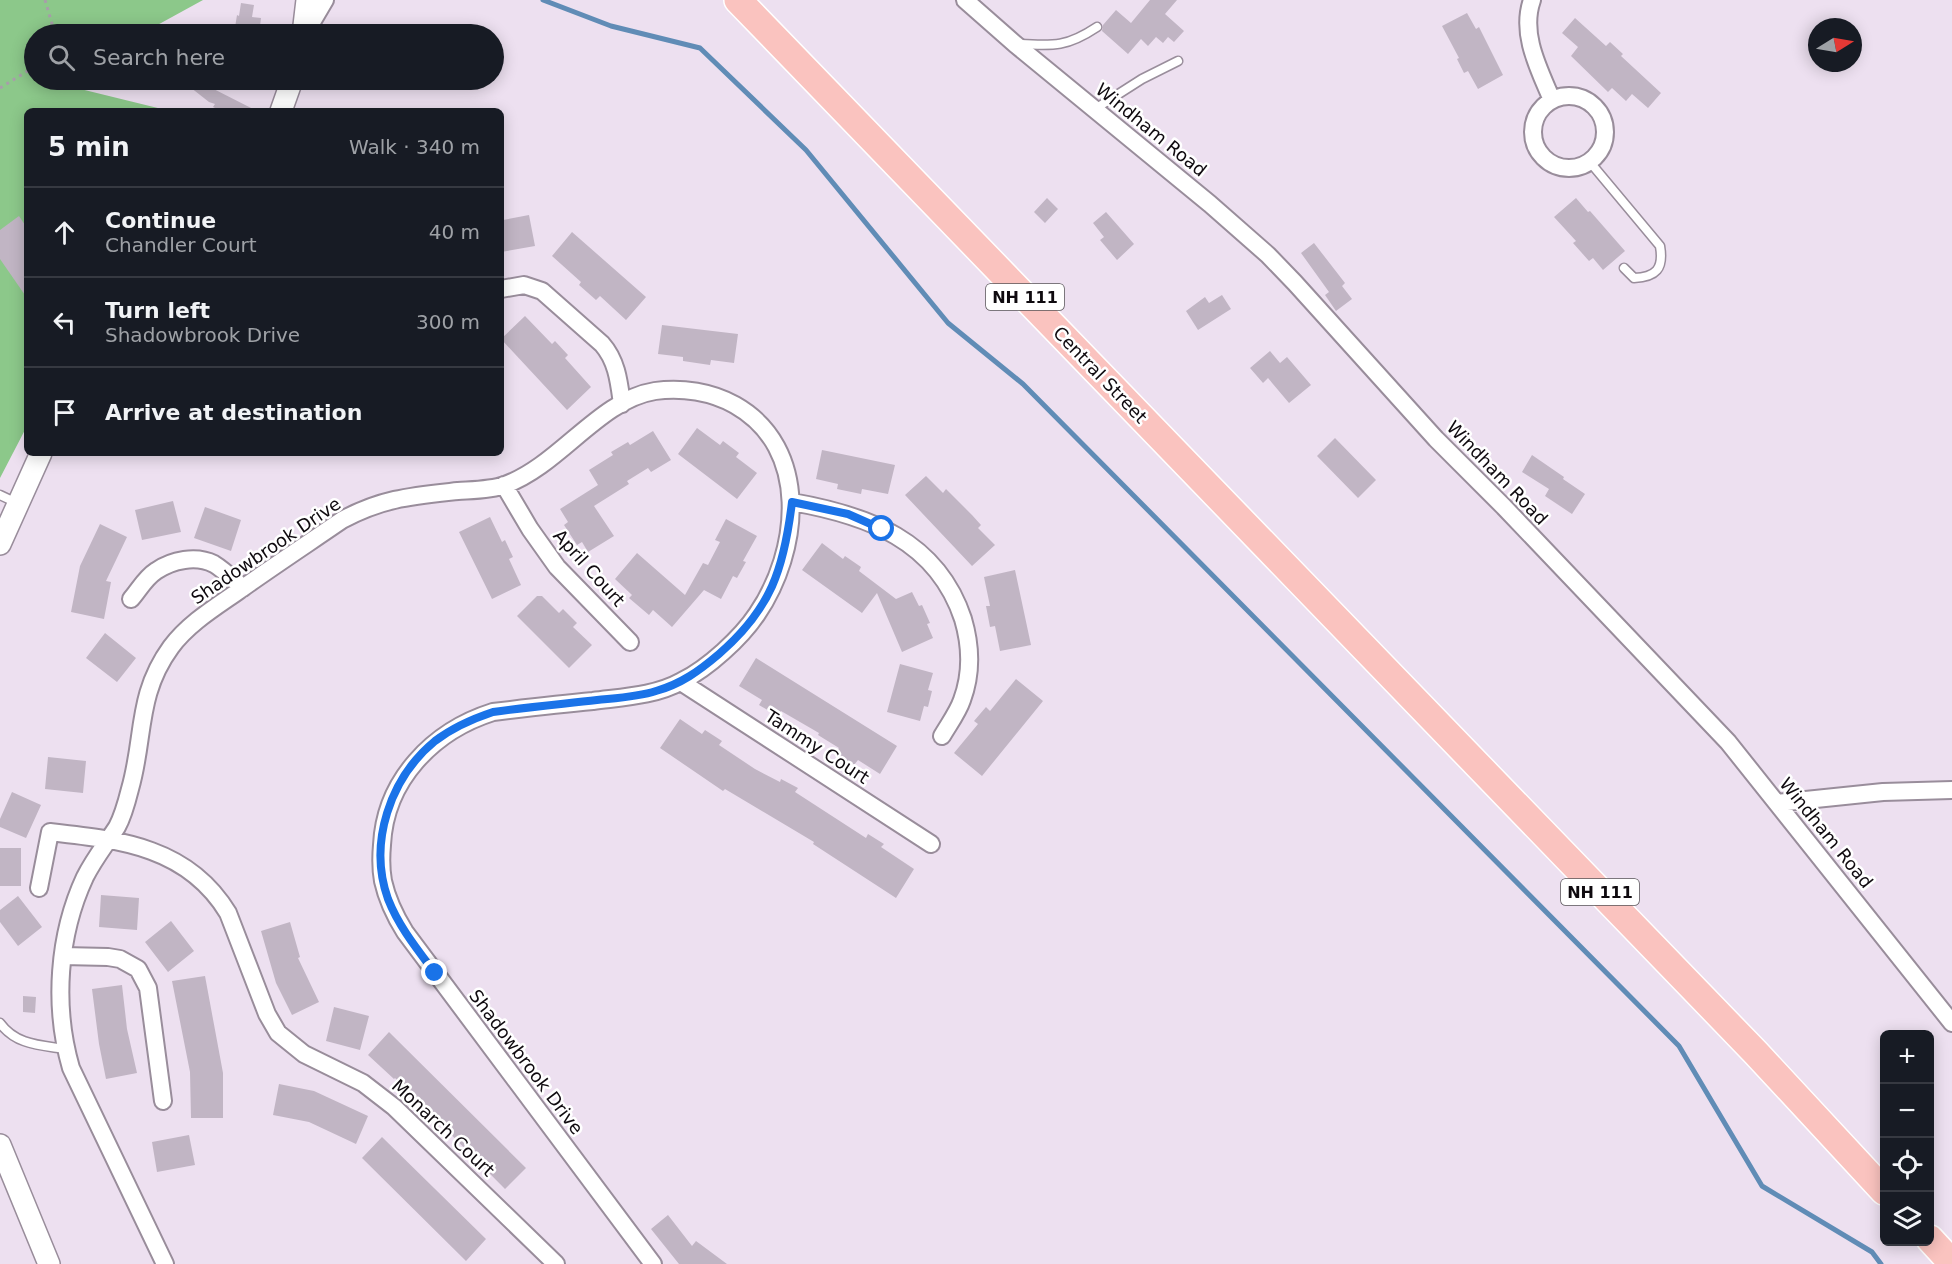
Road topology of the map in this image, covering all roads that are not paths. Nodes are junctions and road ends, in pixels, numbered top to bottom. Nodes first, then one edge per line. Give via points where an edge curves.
1 (307, 0) edge
2 (325, 0) edge
3 (738, 0) edge
4 (965, 0) edge
5 (1532, 0) edge
6 (305, 24) edge
7 (310, 24) edge
8 (1097, 27) dead end
9 (1015, 44) junction
10 (1178, 61) dead end
11 (288, 90) edge
12 (1552, 100) junction
13 (282, 108) edge
14 (1095, 110) junction
15 (1589, 161) junction
16 (1624, 268) dead end
17 (504, 288) edge
18 (622, 404) junction
19 (39, 456) edge
20 (504, 485) junction
21 (8, 499) edge
22 (792, 502) junction
23 (0, 544) edge
24 (243, 588) junction
25 (131, 600) dead end
26 (630, 642) dead end
27 (681, 682) junction
28 (942, 736) dead end
29 (1952, 790) edge
30 (1777, 803) junction
31 (109, 839) junction
32 (931, 844) dead end
33 (39, 888) dead end
34 (63, 956) junction
35 (0, 1023) edge
36 (1952, 1023) edge
37 (65, 1049) junction
38 (163, 1101) dead end
39 (0, 1145) edge
40 (1880, 1187) edge
41 (1934, 1244) edge
42 (1952, 1263) edge
43 (49, 1264) edge
44 (165, 1264) edge
45 (556, 1264) edge
46 (653, 1264) edge

1 - 6 street
2 - 7 street
3 - 40 main road, Central Street / NH 111 via 1756,1053
4 - 9 street, Windham Road
5 - 12 street via 1528,21 1530,43
8 - 9 lane via 1078,40 1060,45
9 - 14 street, Windham Road
10 - 14 lane
11 - 13 street
12 - 15 street via 1581,97 1598,110 1605,139
12 - 15 street via 1538,114 1534,127 1534,140 1540,152 1549,162 1562,167
14 - 30 street, Windham Road via 1209,204 1288,276 1436,439 1728,742
15 - 16 lane via 1660,246 1662,259 1658,269 1647,277 1634,278
17 - 18 street via 524,285 542,291 602,344 615,365
18 - 20 street, Shadowbrook Drive via 541,466
18 - 22 street, Shadowbrook Drive via 652,391 682,390 713,395 740,408 775,443 788,476
19 - 21 street
20 - 24 street, Shadowbrook Drive via 406,496 365,508
20 - 26 street, April Court via 557,567
21 - 23 street
22 - 27 street, Shadowbrook Drive via 778,572 757,615 738,638
22 - 28 street via 866,520 913,547 941,574 959,608 970,663 962,701
24 - 25 street via 217,566 193,559 155,572
24 - 31 street, Shadowbrook Drive via 185,632 160,665 143,708 131,787
27 - 32 street, Tammy Court
27 - 46 street, Shadowbrook Drive via 655,692 478,717 425,750 391,799 382,836 383,879 405,932
29 - 30 street via 1883,792
30 - 36 street, Windham Road
31 - 33 street, Monarch Court via 50,832
31 - 34 street, Shadowbrook Drive via 78,895
31 - 45 street, Monarch Court via 167,856 210,888 228,914 278,1033 304,1054 363,1083 394,1107
34 - 37 street, Shadowbrook Drive via 61,1009
34 - 38 street via 120,959 138,969 148,988
35 - 37 lane via 13,1038 23,1042
37 - 44 street, Shadowbrook Drive via 77,1083
39 - 43 street
41 - 42 main road

